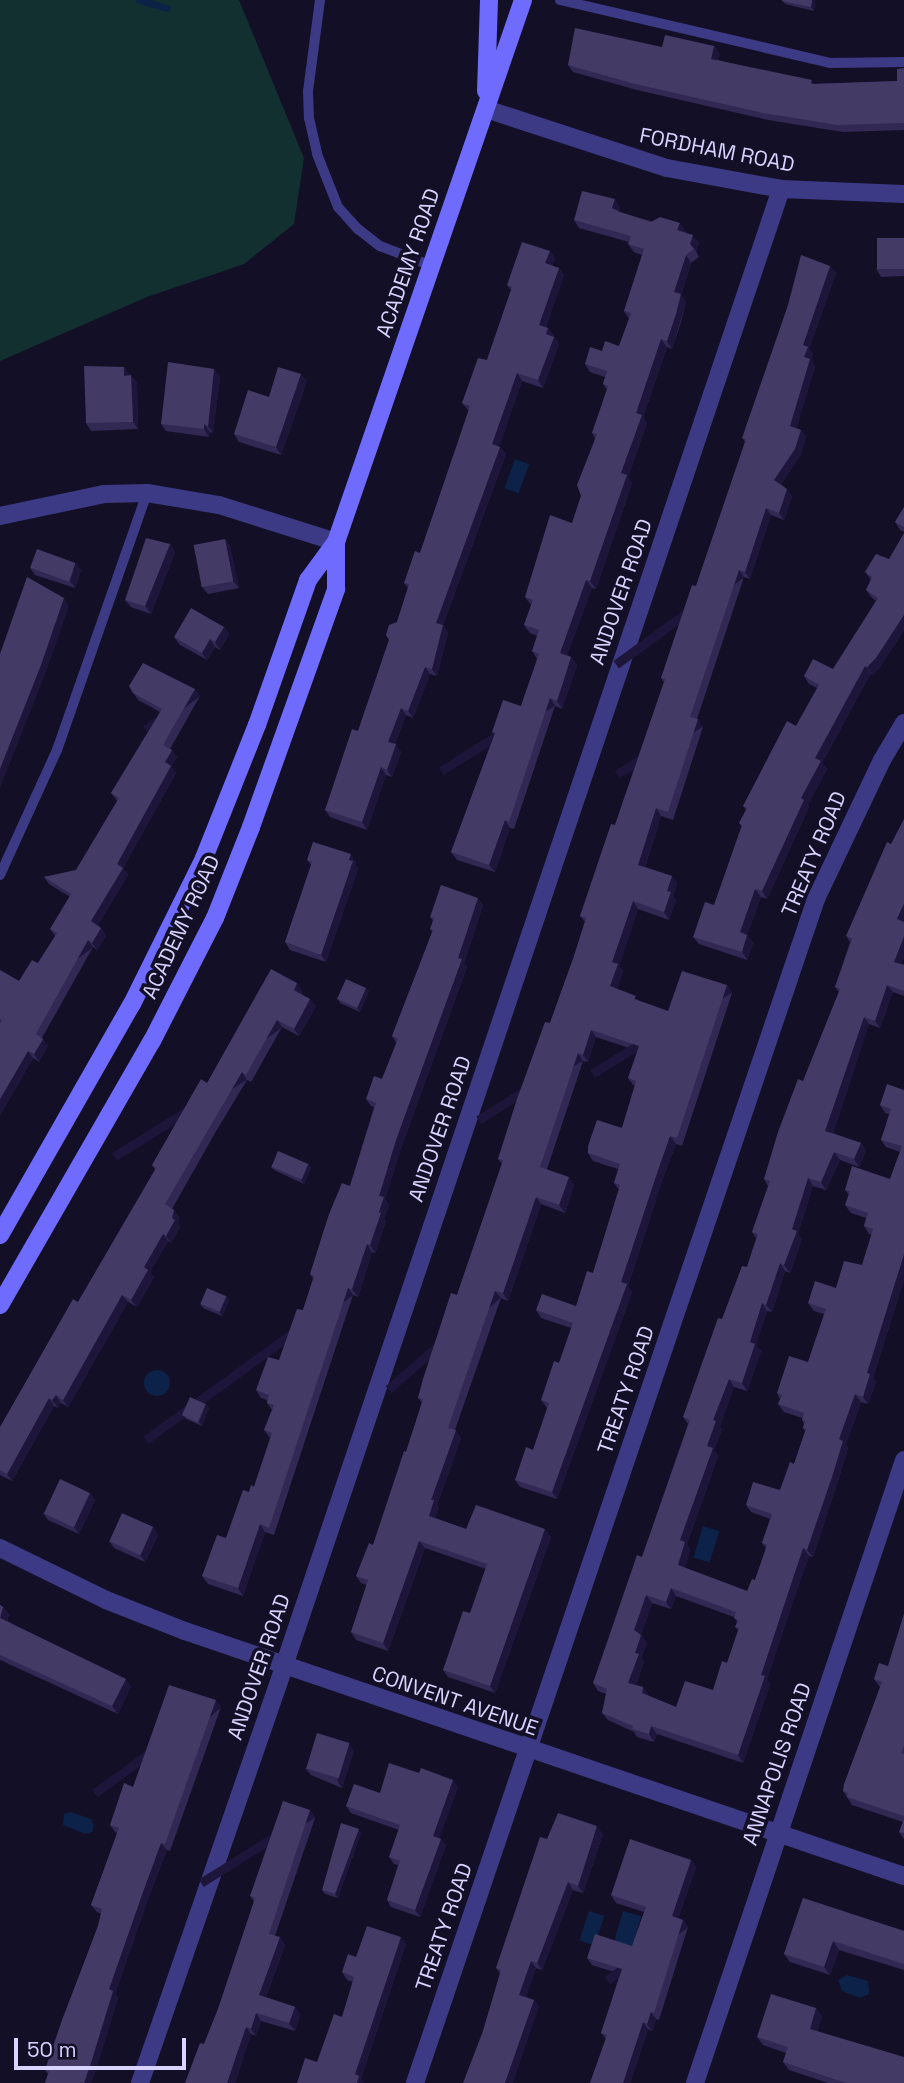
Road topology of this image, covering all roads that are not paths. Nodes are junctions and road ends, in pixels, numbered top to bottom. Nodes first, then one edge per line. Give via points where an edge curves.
1 (320, 0) edge
2 (489, 0) edge
3 (523, 0) edge
4 (560, 0) edge
5 (904, 62) edge
6 (486, 109) junction
7 (780, 189) junction
8 (904, 194) edge
9 (432, 266) junction
10 (147, 493) junction
11 (0, 516) edge
12 (337, 542) junction
13 (904, 723) edge
14 (0, 875) edge
15 (0, 1235) edge
16 (0, 1305) edge
17 (904, 1460) edge
18 (0, 1549) edge
19 (284, 1666) junction
20 (528, 1749) junction
21 (777, 1834) junction
22 (904, 1876) edge
23 (140, 2083) edge
24 (415, 2083) edge
25 (695, 2083) edge

1 - 9 lane via 307,91 309,118 317,154 338,207 380,246
2 - 6 main road
3 - 6 main road, ACADEMY ROAD
4 - 5 lane via 830,63
6 - 7 street, FORDHAM ROAD via 667,168
6 - 9 main road, ACADEMY ROAD
7 - 8 street, FORDHAM ROAD
7 - 19 street, ANDOVER ROAD
9 - 12 main road, ACADEMY ROAD
10 - 11 street via 104,494
10 - 12 street via 219,505
10 - 14 lane via 57,750
12 - 15 main road, ACADEMY ROAD via 308,580 257,725 204,858 170,928 92,1078
12 - 16 main road, ACADEMY ROAD via 336,589 215,918 152,1041
13 - 20 street, TREATY ROAD via 816,899
17 - 21 street, ANNAPOLIS ROAD
18 - 19 street, CONVENT AVENUE via 106,1600
19 - 20 street, CONVENT AVENUE
19 - 23 street, ANDOVER ROAD
20 - 21 street, CONVENT AVENUE
20 - 24 street, TREATY ROAD
21 - 22 street, CONVENT AVENUE
21 - 25 street, ANNAPOLIS ROAD

